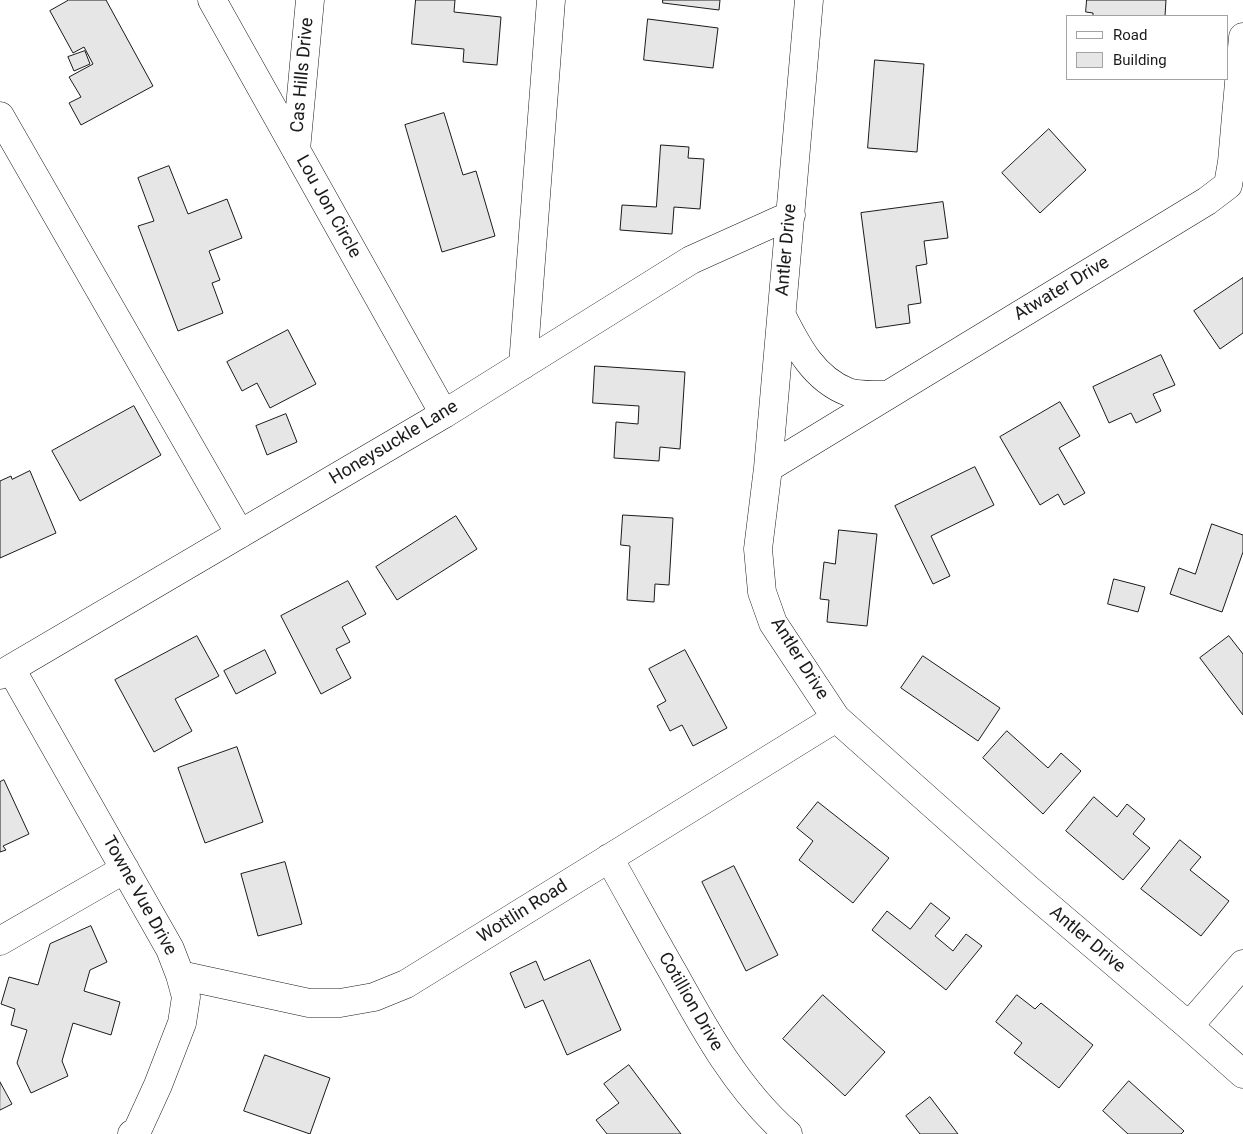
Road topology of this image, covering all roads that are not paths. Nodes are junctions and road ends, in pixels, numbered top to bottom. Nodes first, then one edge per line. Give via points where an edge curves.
1 (212, 0) edge
2 (310, 0) edge
3 (551, 0) edge
4 (809, 0) edge
5 (1243, 37) edge
6 (0, 116) edge
7 (296, 150) junction
8 (790, 215) junction
9 (782, 316) junction
10 (523, 365) junction
11 (887, 395) junction
12 (444, 414) junction
13 (768, 468) junction
14 (240, 534) junction
15 (5, 672) edge
16 (836, 718) junction
17 (609, 858) junction
18 (124, 869) junction
19 (0, 941) edge
20 (1243, 964) edge
21 (180, 975) junction
22 (1189, 1026) junction
23 (1243, 1074) edge
24 (132, 1134) edge
25 (788, 1134) edge

1 - 7 street, Lou Jon Circle
2 - 7 street, Cas Hills Drive
3 - 10 street
4 - 8 street, Antler Drive
5 - 11 street, Atwater Drive via 1228,185 1207,201
6 - 14 street
7 - 12 street, Lou Jon Circle
8 - 9 street, Antler Drive
8 - 10 street, Honeysuckle Lane via 691,260
9 - 11 street via 799,350 822,377 848,392
9 - 13 street, Antler Drive
10 - 12 street, Honeysuckle Lane
11 - 13 street, Atwater Drive
12 - 14 street, Honeysuckle Lane
13 - 16 street, Antler Drive via 758,549 762,592 773,623
14 - 15 street, Honeysuckle Lane
15 - 18 street, Towne Vue Drive
16 - 17 street, Wottlin Road
16 - 22 street, Antler Drive via 1028,889
17 - 21 street, Wottlin Road via 406,984 374,997 340,1003 309,1003
17 - 25 street, Cotillion Drive via 704,1030 742,1086
18 - 19 street
18 - 21 street, Towne Vue Drive via 170,949
20 - 22 street
21 - 24 street, Towne Vue Drive via 186,997 182,1023 158,1085 137,1131
22 - 23 street, Antler Drive

